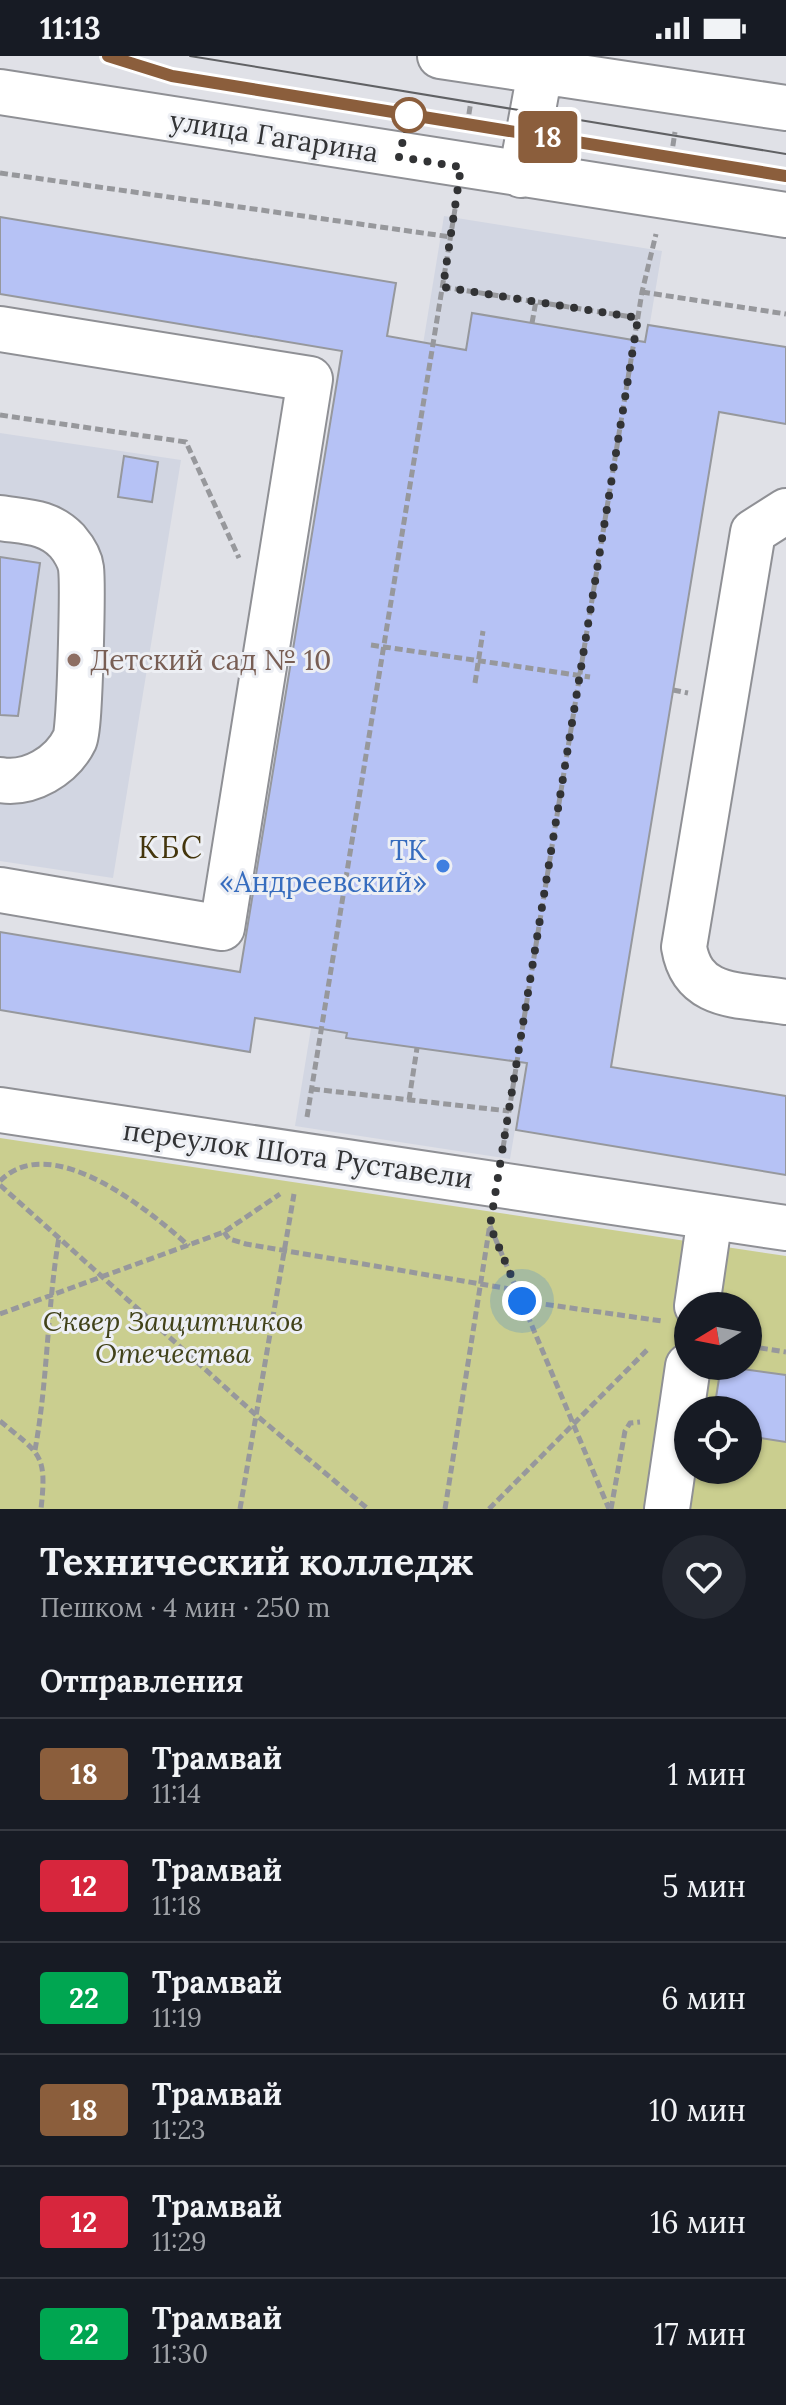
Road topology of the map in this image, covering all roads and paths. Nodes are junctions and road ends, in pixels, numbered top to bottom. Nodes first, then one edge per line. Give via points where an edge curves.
1 (458, 59) edge
2 (541, 64) edge
3 (0, 92) edge
4 (680, 92) junction
5 (786, 108) edge
6 (461, 167) junction
7 (0, 173) edge
8 (521, 175) junction
9 (666, 196) junction
10 (786, 215) edge
11 (451, 237) junction
12 (443, 287) junction
13 (642, 292) junction
14 (536, 301) junction
15 (786, 314) edge
16 (638, 318) junction
17 (532, 323) dead end
18 (0, 329) edge
19 (0, 415) edge
20 (786, 511) edge
21 (0, 518) edge
22 (245, 572) dead end
23 (483, 631) dead end
24 (371, 645) dead end
25 (386, 648) junction
26 (478, 661) junction
27 (580, 676) junction
28 (590, 677) dead end
29 (475, 683) dead end
30 (0, 780) edge
31 (0, 890) edge
32 (786, 1002) edge
33 (417, 1048) dead end
34 (312, 1089) junction
35 (409, 1100) junction
36 (0, 1110) edge
37 (509, 1111) junction
38 (300, 1155) junction
39 (0, 1183) edge
40 (497, 1183) junction
41 (710, 1217) junction
42 (490, 1226) junction
43 (786, 1228) edge
44 (224, 1232) junction
45 (59, 1237) junction
46 (189, 1246) junction
47 (284, 1252) junction
48 (106, 1278) junction
49 (480, 1285) junction
50 (517, 1290) junction
51 (689, 1292) edge
52 (49, 1298) junction
53 (522, 1301) junction
54 (0, 1314) edge
55 (674, 1332) edge
56 (674, 1339) edge
57 (762, 1348) edge
58 (786, 1352) edge
59 (674, 1380) edge
60 (256, 1415) junction
61 (650, 1419) dead end
62 (0, 1421) edge
63 (573, 1423) junction
64 (35, 1450) junction
65 (41, 1509) edge
66 (240, 1509) edge
67 (368, 1509) edge
68 (445, 1509) edge
69 (489, 1509) edge
70 (610, 1509) edge
71 (667, 1509) edge

1 - 2 main road
1 - 6 path
2 - 4 main road
2 - 8 main road
3 - 6 main road, улица Гагарина
4 - 5 main road
4 - 9 path
6 - 8 main road, улица Гагарина
6 - 11 path
7 - 11 path
8 - 9 main road, улица Гагарина
9 - 10 main road, улица Гагарина
9 - 13 path
11 - 12 path
12 - 14 path
12 - 25 path
13 - 15 path
13 - 16 path
14 - 16 path
14 - 17 path
16 - 27 path
18 - 31 main road via 310,379 222,928
19 - 22 path via 186,442
20 - 32 main road via 753,532 684,947 696,980 711,989
21 - 30 main road via 50,525 81,564 81,590 76,737 49,771
23 - 26 path
24 - 25 path
25 - 26 path
25 - 34 path
26 - 27 path
26 - 29 path
27 - 28 path
27 - 37 path
33 - 35 path
34 - 35 path
34 - 38 path
35 - 37 path
36 - 38 main road, переулок Шота Руставели
37 - 40 path
38 - 40 main road, переулок Шота Руставели
39 - 45 path
39 - 46 path via 30,1165 90,1177 130,1198
40 - 41 main road, переулок Шота Руставели
40 - 42 path
41 - 43 main road, переулок Шота Руставели
41 - 51 main road
42 - 49 path
42 - 50 path
44 - 46 path
44 - 47 path via 229,1239
44 - 47 path via 265,1201 295,1187
45 - 48 path
45 - 52 path
46 - 48 path
47 - 49 path
47 - 60 path
48 - 52 path
48 - 60 path
49 - 50 path
49 - 68 path
50 - 53 path
52 - 54 path
52 - 64 path
53 - 55 path via 667,1322
53 - 63 path
56 - 63 path
57 - 58 path
59 - 71 main road
60 - 66 path
60 - 67 path
61 - 70 path via 630,1423 625,1431
62 - 64 path
63 - 69 path
63 - 70 path
64 - 65 path via 44,1477

